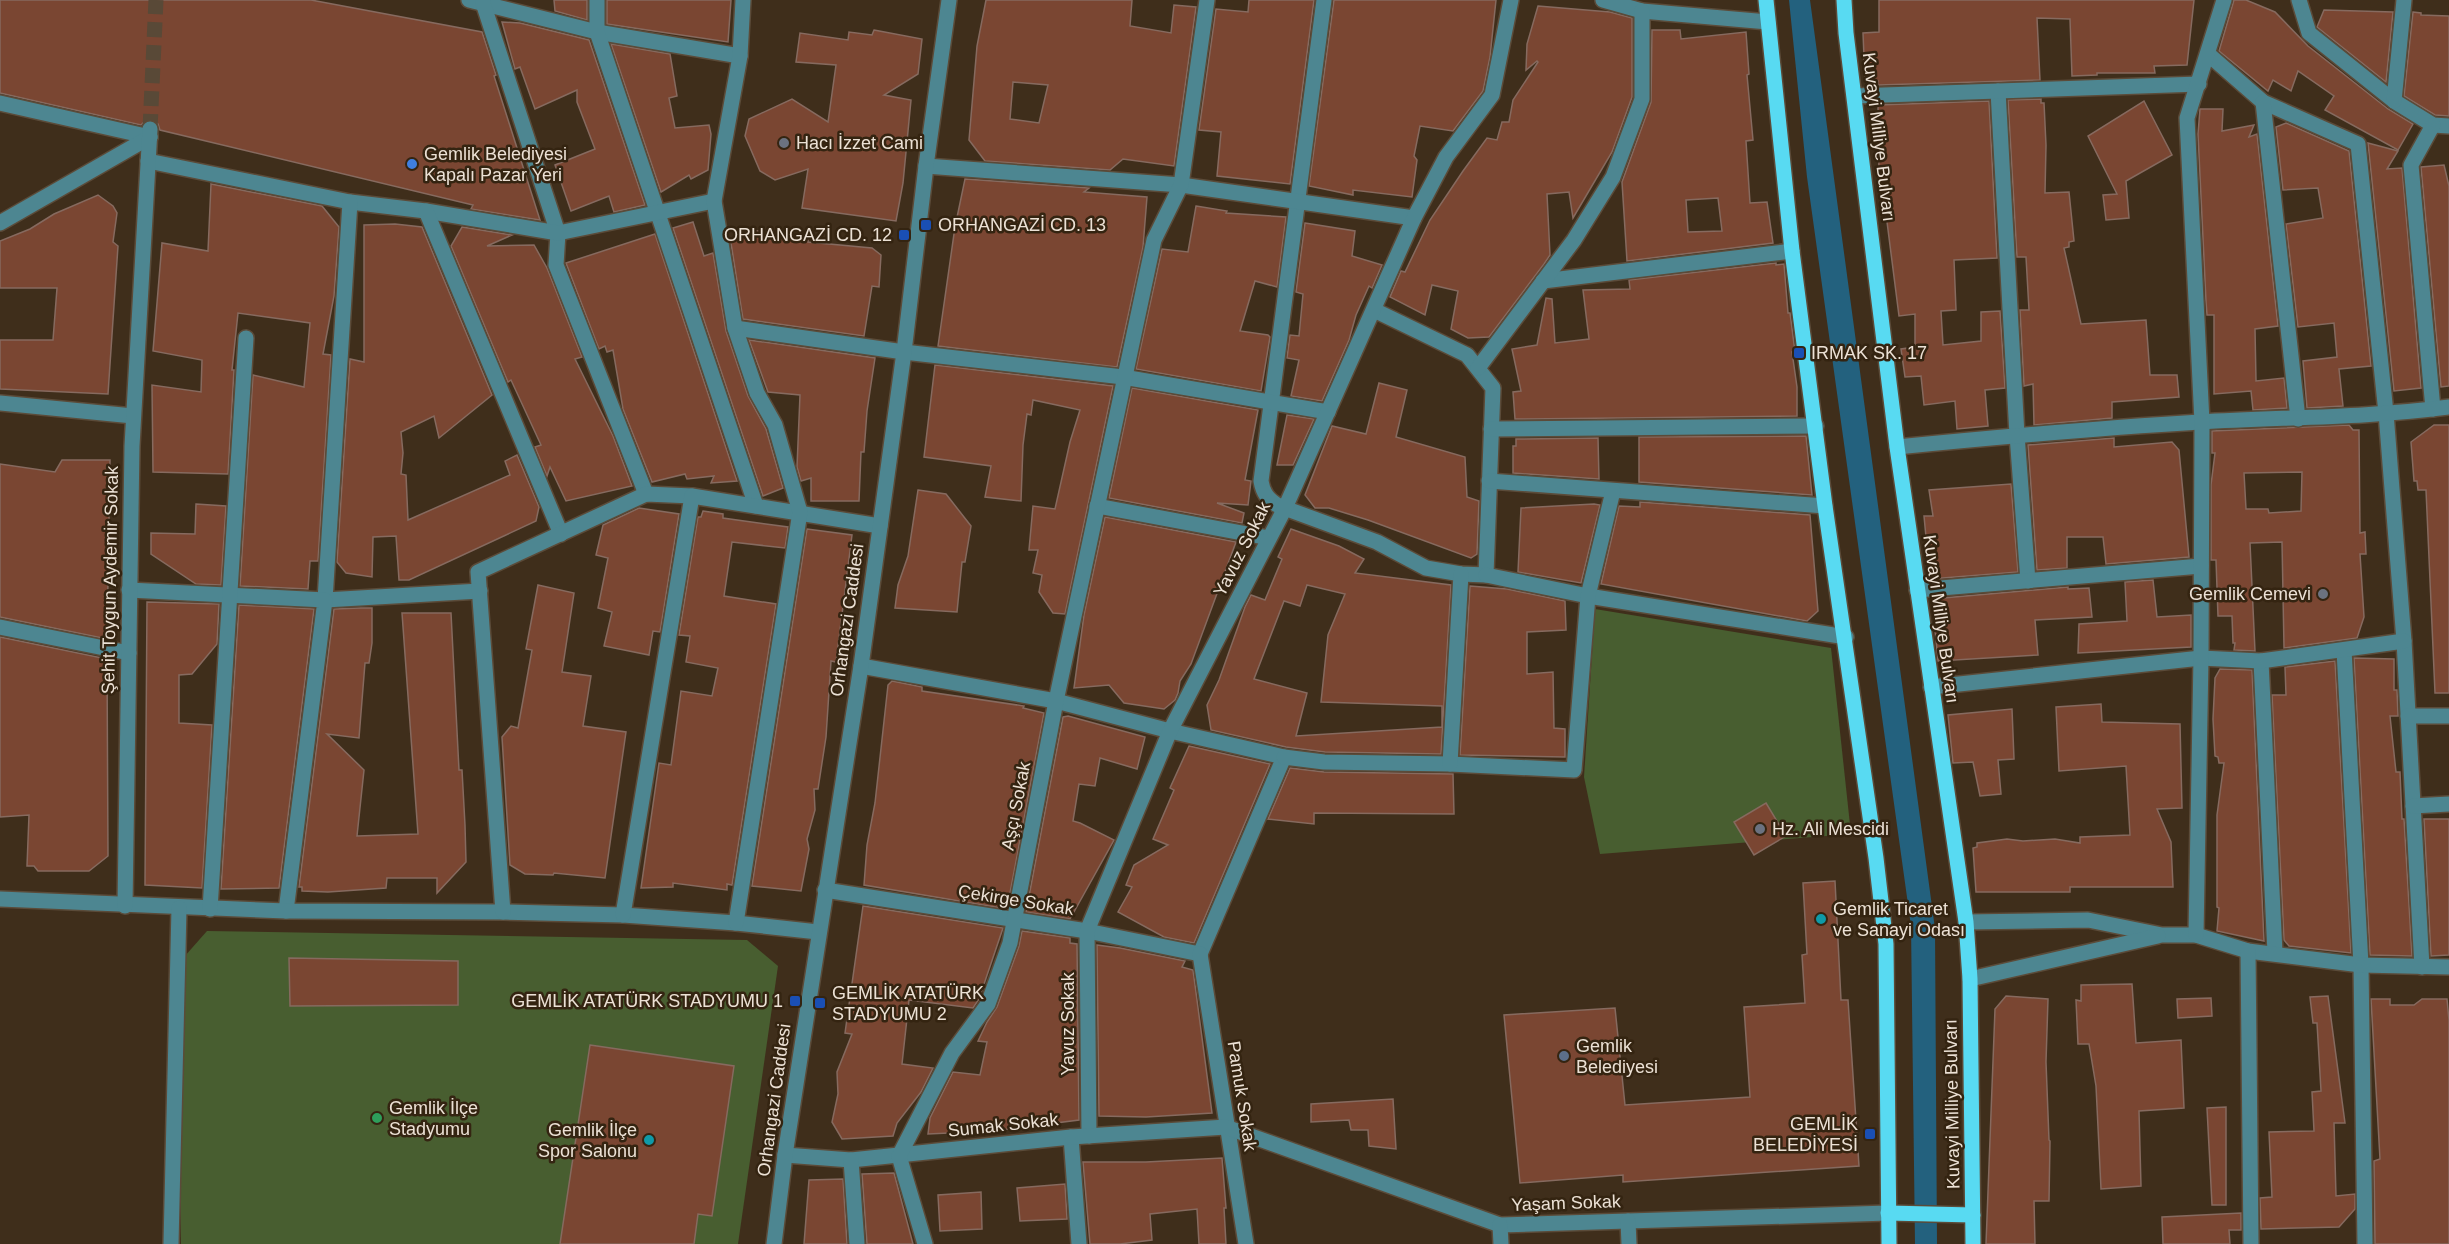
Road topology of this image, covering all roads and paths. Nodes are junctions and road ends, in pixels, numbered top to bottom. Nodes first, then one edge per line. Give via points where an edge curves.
1 (597, 0) edge
2 (743, 0) edge
3 (949, 0) edge
4 (1207, 0) edge
5 (1324, 0) edge
6 (1511, 0) edge
7 (1603, 0) edge
8 (1766, 0) edge
9 (1844, 0) edge
10 (2224, 0) edge
11 (2299, 0) edge
12 (2404, 0) edge
13 (476, 1) edge
14 (1642, 11) junction
15 (1768, 22) junction
16 (597, 32) junction
17 (2208, 54) junction
18 (740, 56) junction
19 (2199, 84) junction
20 (1998, 91) junction
21 (1855, 96) junction
22 (2394, 101) junction
23 (2263, 102) junction
24 (0, 103) edge
25 (2433, 125) junction
26 (2449, 126) edge
27 (150, 133) junction
28 (148, 161) junction
29 (926, 166) junction
30 (1181, 185) junction
31 (714, 201) junction
32 (350, 202) junction
33 (1298, 202) junction
34 (426, 212) junction
35 (656, 212) junction
36 (1414, 218) junction
37 (0, 222) edge
38 (558, 233) junction
39 (1792, 251) junction
40 (1543, 281) junction
41 (1374, 310) junction
42 (735, 328) junction
43 (246, 338) dead end
44 (904, 352) junction
45 (1478, 368) junction
46 (1124, 377) junction
47 (1271, 402) junction
48 (0, 403) edge
49 (2449, 407) edge
50 (2433, 409) junction
51 (1328, 412) junction
52 (2386, 413) junction
53 (133, 416) junction
54 (2298, 419) junction
55 (2202, 422) junction
56 (1816, 426) junction
57 (1491, 429) junction
58 (2017, 435) junction
59 (1897, 447) junction
60 (1489, 481) junction
61 (1613, 490) junction
62 (646, 494) junction
63 (692, 496) junction
64 (756, 506) junction
65 (1097, 506) junction
66 (1825, 506) junction
67 (1286, 508) junction
68 (800, 512) junction
69 (880, 526) junction
70 (561, 534) junction
71 (1269, 538) junction
72 (2201, 566) junction
73 (1461, 574) junction
74 (1486, 574) junction
75 (2028, 581) junction
76 (129, 590) junction
77 (1917, 590) junction
78 (480, 591) junction
79 (230, 596) junction
80 (1588, 596) junction
81 (325, 600) junction
82 (0, 627) edge
83 (1846, 637) junction
84 (2404, 641) junction
85 (2344, 650) junction
86 (129, 653) junction
87 (2201, 658) junction
88 (2261, 661) junction
89 (861, 666) junction
90 (1931, 687) junction
91 (1056, 701) junction
92 (2408, 716) junction
93 (2449, 716) edge
94 (1170, 731) junction
95 (1284, 757) junction
96 (1450, 764) junction
97 (2449, 804) edge
98 (2413, 806) junction
99 (825, 890) junction
100 (0, 899) edge
101 (125, 906) junction
102 (179, 908) junction
103 (210, 909) junction
104 (286, 911) junction
105 (503, 912) junction
106 (622, 915) junction
107 (1014, 919) junction
108 (736, 922) junction
109 (1966, 922) junction
110 (1087, 931) junction
111 (818, 932) junction
112 (2162, 935) junction
113 (2196, 935) junction
114 (2248, 951) junction
115 (2275, 953) junction
116 (1200, 954) junction
117 (2361, 964) junction
118 (2422, 967) junction
119 (2449, 967) edge
120 (1970, 979) junction
121 (1226, 1127) junction
122 (1089, 1136) junction
123 (1071, 1137) junction
124 (784, 1155) junction
125 (899, 1156) junction
126 (851, 1160) junction
127 (1888, 1213) junction
128 (1973, 1215) junction
129 (1628, 1221) junction
130 (1500, 1225) junction
131 (171, 1244) edge
132 (774, 1244) edge
133 (857, 1244) edge
134 (925, 1244) edge
135 (1079, 1244) edge
136 (1246, 1244) edge
137 (1501, 1244) edge
138 (1629, 1244) edge
139 (1888, 1244) edge
140 (1973, 1244) edge
141 (2251, 1244) edge
142 (2365, 1244) edge

1 - 16 street
2 - 18 street
3 - 29 street, Orhangazi Caddesi
4 - 30 street, Aşçı Sokak
5 - 33 street
6 - 36 street, Yavuz Sokak via 1492,95 1446,157
7 - 14 street
8 - 15 main road
9 - 21 main road, Kuvayi Milliye Bulvarı
10 - 17 street
11 - 22 street via 2309,33
12 - 22 street
13 - 16 street
13 - 38 street
14 - 15 street
14 - 40 street via 1642,99 1613,177
15 - 39 main road
16 - 18 street
16 - 35 street
17 - 19 street
17 - 23 street
18 - 31 street
19 - 20 street
19 - 55 street via 2187,117
20 - 21 street
20 - 58 street
21 - 59 main road, Kuvayi Milliye Bulvarı
22 - 25 street
23 - 52 street via 2358,144
23 - 54 street
24 - 27 street
25 - 26 street
25 - 50 street via 2411,165
27 - 28 street, Şehit Toygun Aydemir Sokak
27 - 37 street
28 - 32 street
28 - 53 street, Şehit Toygun Aydemir Sokak
29 - 30 street
29 - 44 street, Orhangazi Caddesi
30 - 33 street
30 - 46 street, Aşçı Sokak via 1154,240
31 - 35 street
31 - 42 street
32 - 34 street
32 - 81 street
33 - 36 street
33 - 47 street
34 - 38 street
34 - 70 street
35 - 38 street
35 - 64 street
36 - 41 street, Yavuz Sokak
38 - 62 street via 556,266
39 - 40 street
39 - 56 main road
40 - 45 street
41 - 45 street via 1467,355
41 - 51 street, Yavuz Sokak
42 - 44 street
42 - 68 street via 757,393 775,425
43 - 79 street
44 - 46 street
44 - 69 street, Orhangazi Caddesi
45 - 57 street via 1493,388
46 - 47 street
46 - 65 street, Aşçı Sokak
47 - 51 street
47 - 67 street via 1263,490 1272,503
48 - 53 street
49 - 50 street
50 - 52 street
51 - 67 street, Yavuz Sokak
52 - 54 street
52 - 84 street
53 - 76 street, Şehit Toygun Aydemir Sokak
54 - 55 street
55 - 58 street
55 - 72 street
56 - 57 street
56 - 66 main road
57 - 60 street
58 - 59 street
58 - 75 street
59 - 77 main road, Kuvayi Milliye Bulvarı
60 - 61 street
60 - 74 street
61 - 66 street
61 - 80 street
62 - 63 street
62 - 70 street
63 - 64 street
63 - 106 street
64 - 68 street
65 - 71 street
65 - 91 street, Aşçı Sokak
66 - 83 main road
67 - 71 street, Yavuz Sokak
67 - 73 street via 1377,542 1426,568
68 - 69 street
68 - 108 street
69 - 89 street, Orhangazi Caddesi
70 - 78 street via 478,572
71 - 94 street, Yavuz Sokak
72 - 75 street
72 - 87 street
73 - 74 street
73 - 96 street
74 - 80 street
75 - 77 street
76 - 79 street
76 - 86 street, Şehit Toygun Aydemir Sokak
77 - 90 main road, Kuvayi Milliye Bulvarı
78 - 81 street
78 - 105 street
79 - 81 street
79 - 103 street
80 - 83 street
80 - 96 street via 1575,770
81 - 104 street
82 - 86 street
83 - 127 main road via 1886,944
84 - 85 street
84 - 92 street
85 - 88 street
85 - 117 street
86 - 101 street, Şehit Toygun Aydemir Sokak
87 - 88 street
87 - 90 street
87 - 113 street
88 - 115 street
89 - 91 street
89 - 99 street, Orhangazi Caddesi
90 - 109 main road, Kuvayi Milliye Bulvarı
91 - 94 street
91 - 107 street, Aşçı Sokak
92 - 93 street
92 - 98 street
94 - 95 street
94 - 110 street, Yavuz Sokak
95 - 96 street via 1324,762
95 - 116 street
97 - 98 street
98 - 118 street
99 - 107 street, Çekirge Sokak
99 - 111 street, Orhangazi Caddesi
100 - 101 street
101 - 102 street
102 - 103 street
102 - 131 street
103 - 104 street
104 - 105 street
105 - 106 street
106 - 108 street
107 - 110 street, Çekirge Sokak
107 - 125 street, Aşçı Sokak via 1010,943 988,1004 952,1053
108 - 111 street
109 - 112 street via 2088,920
109 - 120 main road, Kuvayi Milliye Bulvarı
110 - 116 street, Çekirge Sokak
110 - 122 street, Yavuz Sokak
111 - 124 street, Orhangazi Caddesi
112 - 113 street
112 - 120 street
113 - 114 street
114 - 115 street
114 - 141 street
115 - 117 street
116 - 121 street, Pamuk Sokak
117 - 118 street
117 - 142 street
118 - 119 street
120 - 128 main road, Kuvayi Milliye Bulvarı
121 - 122 street, Sumak Sokak
121 - 130 street, Yaşam Sokak
121 - 136 street, Pamuk Sokak
122 - 123 street, Sumak Sokak
123 - 125 street, Sumak Sokak
123 - 135 street
124 - 126 street, Sumak Sokak
124 - 132 street, Orhangazi Caddesi
125 - 126 street, Sumak Sokak
125 - 134 street
126 - 133 street
127 - 128 main road
127 - 129 street, Yaşam Sokak
127 - 139 main road
128 - 140 main road, Kuvayi Milliye Bulvarı
129 - 130 street, Yaşam Sokak
129 - 138 street
130 - 137 street

